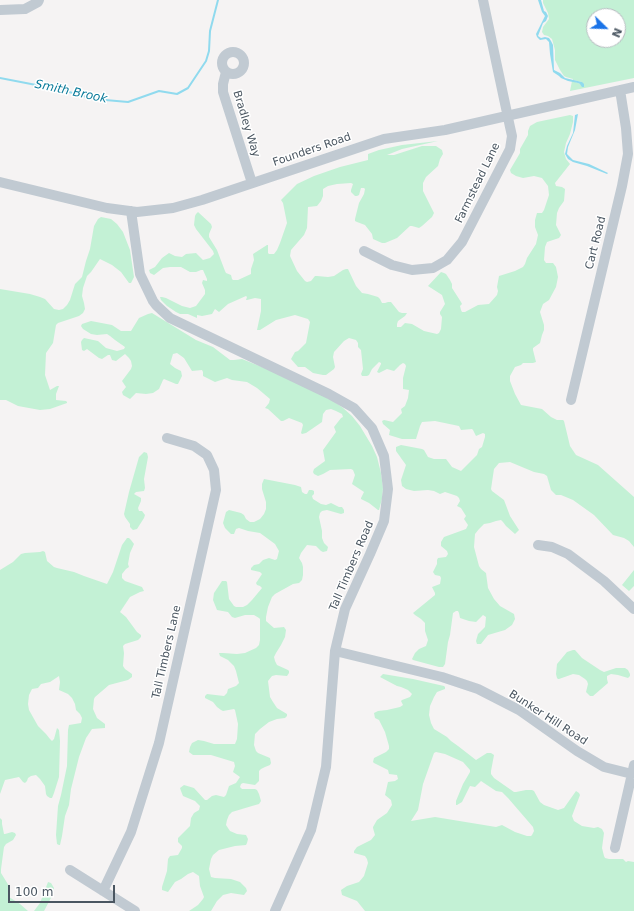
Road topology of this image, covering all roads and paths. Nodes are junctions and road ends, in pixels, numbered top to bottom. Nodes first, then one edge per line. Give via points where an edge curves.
1 (39, 0) edge
2 (483, 0) edge
3 (0, 10) edge
4 (226, 72) dead end
5 (634, 87) edge
6 (620, 90) junction
7 (508, 116) junction
8 (0, 182) edge
9 (252, 183) junction
10 (131, 211) junction
11 (364, 251) dead end
12 (571, 400) dead end
13 (167, 438) dead end
14 (538, 545) dead end
15 (634, 609) edge
16 (335, 651) junction
17 (633, 770) edge
18 (615, 848) dead end
19 (70, 870) dead end
20 (103, 891) junction
21 (135, 911) edge
22 (275, 911) edge

1 - 3 street via 25,9
2 - 7 street, Farmstead Lane
4 - 9 street, Bradley Way via 223,92
5 - 6 street, Founders Road
6 - 7 street, Founders Road
6 - 12 street, Cart Road via 628,154
7 - 9 street, Founders Road via 445,130 384,139
7 - 11 street, Farmstead Lane via 512,136 510,149 462,242 447,260 433,268 412,270 392,265
8 - 10 street, Founders Road via 107,208
9 - 10 street, Founders Road via 180,206
10 - 16 street, Tall Timbers Road via 140,274 153,301 170,318 329,394 354,408 372,428 384,456 388,489 384,521 345,609
13 - 20 street, Tall Timbers Lane via 194,446 207,455 214,470 216,490 159,743 131,832
14 - 15 street via 552,547 568,554 604,581
16 - 17 street, Bunker Hill Road via 442,677 478,689 519,710 604,767
16 - 22 street, Tall Timbers Road via 326,768 311,830
17 - 18 street
19 - 20 street
20 - 21 street

